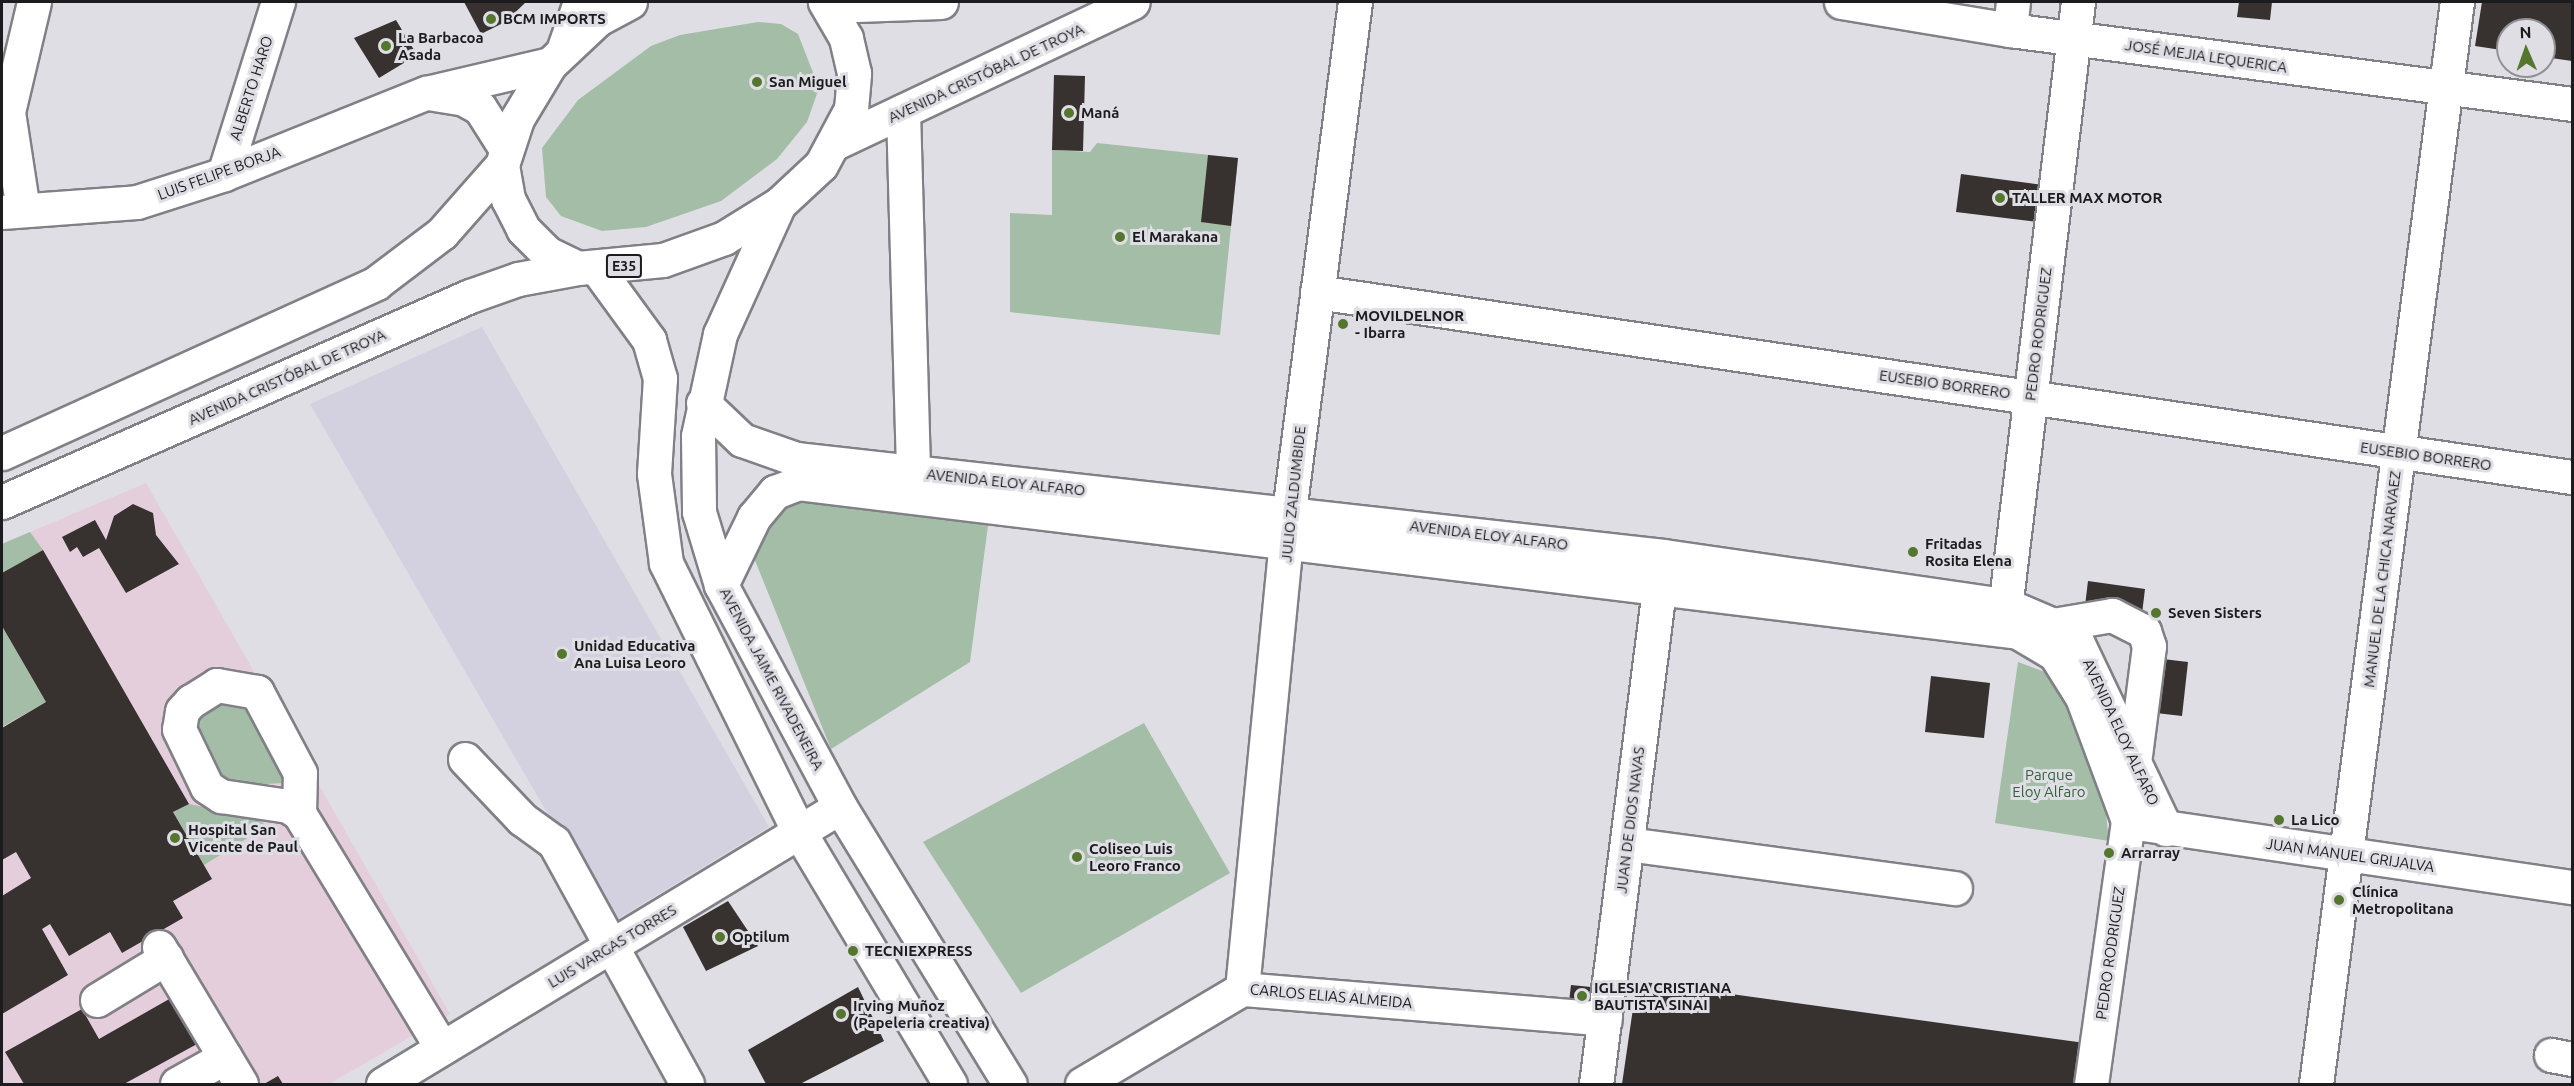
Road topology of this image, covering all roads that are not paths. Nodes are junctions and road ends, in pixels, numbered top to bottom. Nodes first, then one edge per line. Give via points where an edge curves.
1 (34, 2) edge
2 (278, 2) edge
3 (580, 2) edge
4 (630, 2) edge
5 (941, 2) edge
6 (1133, 2) edge
7 (1355, 2) edge
8 (1841, 2) edge
9 (2078, 2) edge
10 (2457, 2) edge
11 (827, 4) edge
12 (2012, 16) edge
13 (2074, 39) junction
14 (557, 56) junction
15 (2446, 88) junction
16 (426, 93) junction
17 (2572, 104) edge
18 (903, 111) junction
19 (837, 142) junction
20 (504, 157) junction
21 (224, 174) junction
22 (779, 204) junction
23 (12, 211) edge
24 (588, 269) junction
25 (1317, 292) junction
26 (2030, 397) junction
27 (703, 403) junction
28 (2399, 452) junction
29 (2, 453) edge
30 (913, 472) junction
31 (2572, 477) edge
32 (2, 502) edge
33 (1288, 527) junction
34 (1662, 571) junction
35 (721, 585) junction
36 (2004, 618) junction
37 (2053, 625) junction
38 (2135, 754) junction
39 (465, 759) dead end
40 (840, 807) junction
41 (299, 813) dead end
42 (2128, 821) junction
43 (2166, 829) junction
44 (798, 830) junction
45 (1628, 844) junction
46 (2346, 855) junction
47 (2572, 887) edge
48 (1955, 888) dead end
49 (611, 948) junction
50 (1242, 988) junction
51 (97, 1000) dead end
52 (1605, 1019) junction
53 (442, 1047) junction
54 (225, 1057) junction
55 (395, 1082) edge
56 (177, 1084) edge
57 (241, 1084) edge
58 (687, 1084) edge
59 (950, 1084) edge
60 (1010, 1084) edge
61 (1082, 1084) edge
62 (1596, 1084) edge
63 (2091, 1084) edge
64 (2316, 1084) edge

1 - 23 main road via 8,112
2 - 21 main road, ALBERTO HARO
3 - 14 main road
4 - 14 main road via 598,19
5 - 11 main road, E35
6 - 18 main road, AVENIDA CRISTÓBAL DE TROYA / E35
7 - 25 main road, JULIO ZALDUMBIDE
8 - 12 main road, JOSÉ MEJIA LEQUERICA
9 - 13 main road, PEDRO RODRIGUEZ
10 - 15 main road, MANUEL DE LA CHICA NARVAEZ
11 - 19 main road, E35 via 846,38 854,73 851,108
12 - 13 main road, JOSÉ MEJIA LEQUERICA
13 - 15 main road, JOSÉ MEJIA LEQUERICA
13 - 26 main road, PEDRO RODRIGUEZ
14 - 16 main road, LUIS FELIPE BORJA
14 - 20 main road via 516,118
15 - 17 main road, JOSÉ MEJIA LEQUERICA
15 - 28 main road, MANUEL DE LA CHICA NARVAEZ
16 - 20 main road via 464,99 480,108
16 - 21 main road, LUIS FELIPE BORJA
18 - 19 main road, AVENIDA CRISTÓBAL DE TROYA / E35
18 - 30 main road
19 - 22 main road, E35
20 - 24 main road via 508,199 523,229 547,253
20 - 29 main road via 442,233 376,284
21 - 23 main road, LUIS FELIPE BORJA via 137,202
22 - 24 main road, E35 via 724,238 663,260
22 - 27 main road, AVENIDA JAIME RIVADENEIRA via 735,292
24 - 32 main road, AVENIDA CRISTÓBAL DE TROYA / E35 via 518,279 470,296
24 - 44 main road via 649,340 660,378 654,474 666,563
25 - 26 main road, EUSEBIO BORRERO
25 - 33 main road, JULIO ZALDUMBIDE
26 - 28 main road, EUSEBIO BORRERO
26 - 36 main road, PEDRO RODRIGUEZ
27 - 30 main road, AVENIDA ELOY ALFARO via 742,440 796,459
27 - 35 main road, AVENIDA JAIME RIVADENEIRA via 695,459 699,512
28 - 31 main road, EUSEBIO BORRERO
28 - 46 main road, MANUEL DE LA CHICA NARVAEZ
30 - 33 main road, AVENIDA ELOY ALFARO
33 - 34 main road, AVENIDA ELOY ALFARO
33 - 35 main road, AVENIDA ELOY ALFARO via 798,483 775,492 754,517
33 - 50 main road, JULIO ZALDUMBIDE
34 - 36 main road, AVENIDA ELOY ALFARO
34 - 45 main road, JUAN DE DIOS NAVAS
35 - 40 main road, AVENIDA JAIME RIVADENEIRA
36 - 37 main road, AVENIDA ELOY ALFARO
36 - 42 main road, AVENIDA ELOY ALFARO via 2018,632 2055,654 2082,697
37 - 38 main road, AVENIDA ELOY ALFARO via 2078,644
37 - 38 main road via 2112,615 2144,631 2149,646
38 - 43 main road, AVENIDA ELOY ALFARO
39 - 49 main road via 522,819 554,842
40 - 44 main road, LUIS VARGAS TORRES
40 - 60 main road, AVENIDA JAIME RIVADENEIRA
41 - 53 main road
42 - 43 main road, JUAN MANUEL GRIJALVA
42 - 63 main road, PEDRO RODRIGUEZ
43 - 46 main road, JUAN MANUEL GRIJALVA
44 - 49 main road, LUIS VARGAS TORRES
44 - 59 main road
45 - 48 main road
45 - 52 main road, JUAN DE DIOS NAVAS
46 - 47 main road, JUAN MANUEL GRIJALVA
46 - 64 main road, MANUEL DE LA CHICA NARVAEZ
49 - 53 main road, LUIS VARGAS TORRES
49 - 58 main road
50 - 52 main road, CARLOS ELIAS ALMEIDA
50 - 61 main road, CARLOS ELIAS ALMEIDA
51 - 54 main road via 162,953
52 - 62 main road, JUAN DE DIOS NAVAS
53 - 55 main road, LUIS VARGAS TORRES
54 - 56 main road
54 - 57 main road

